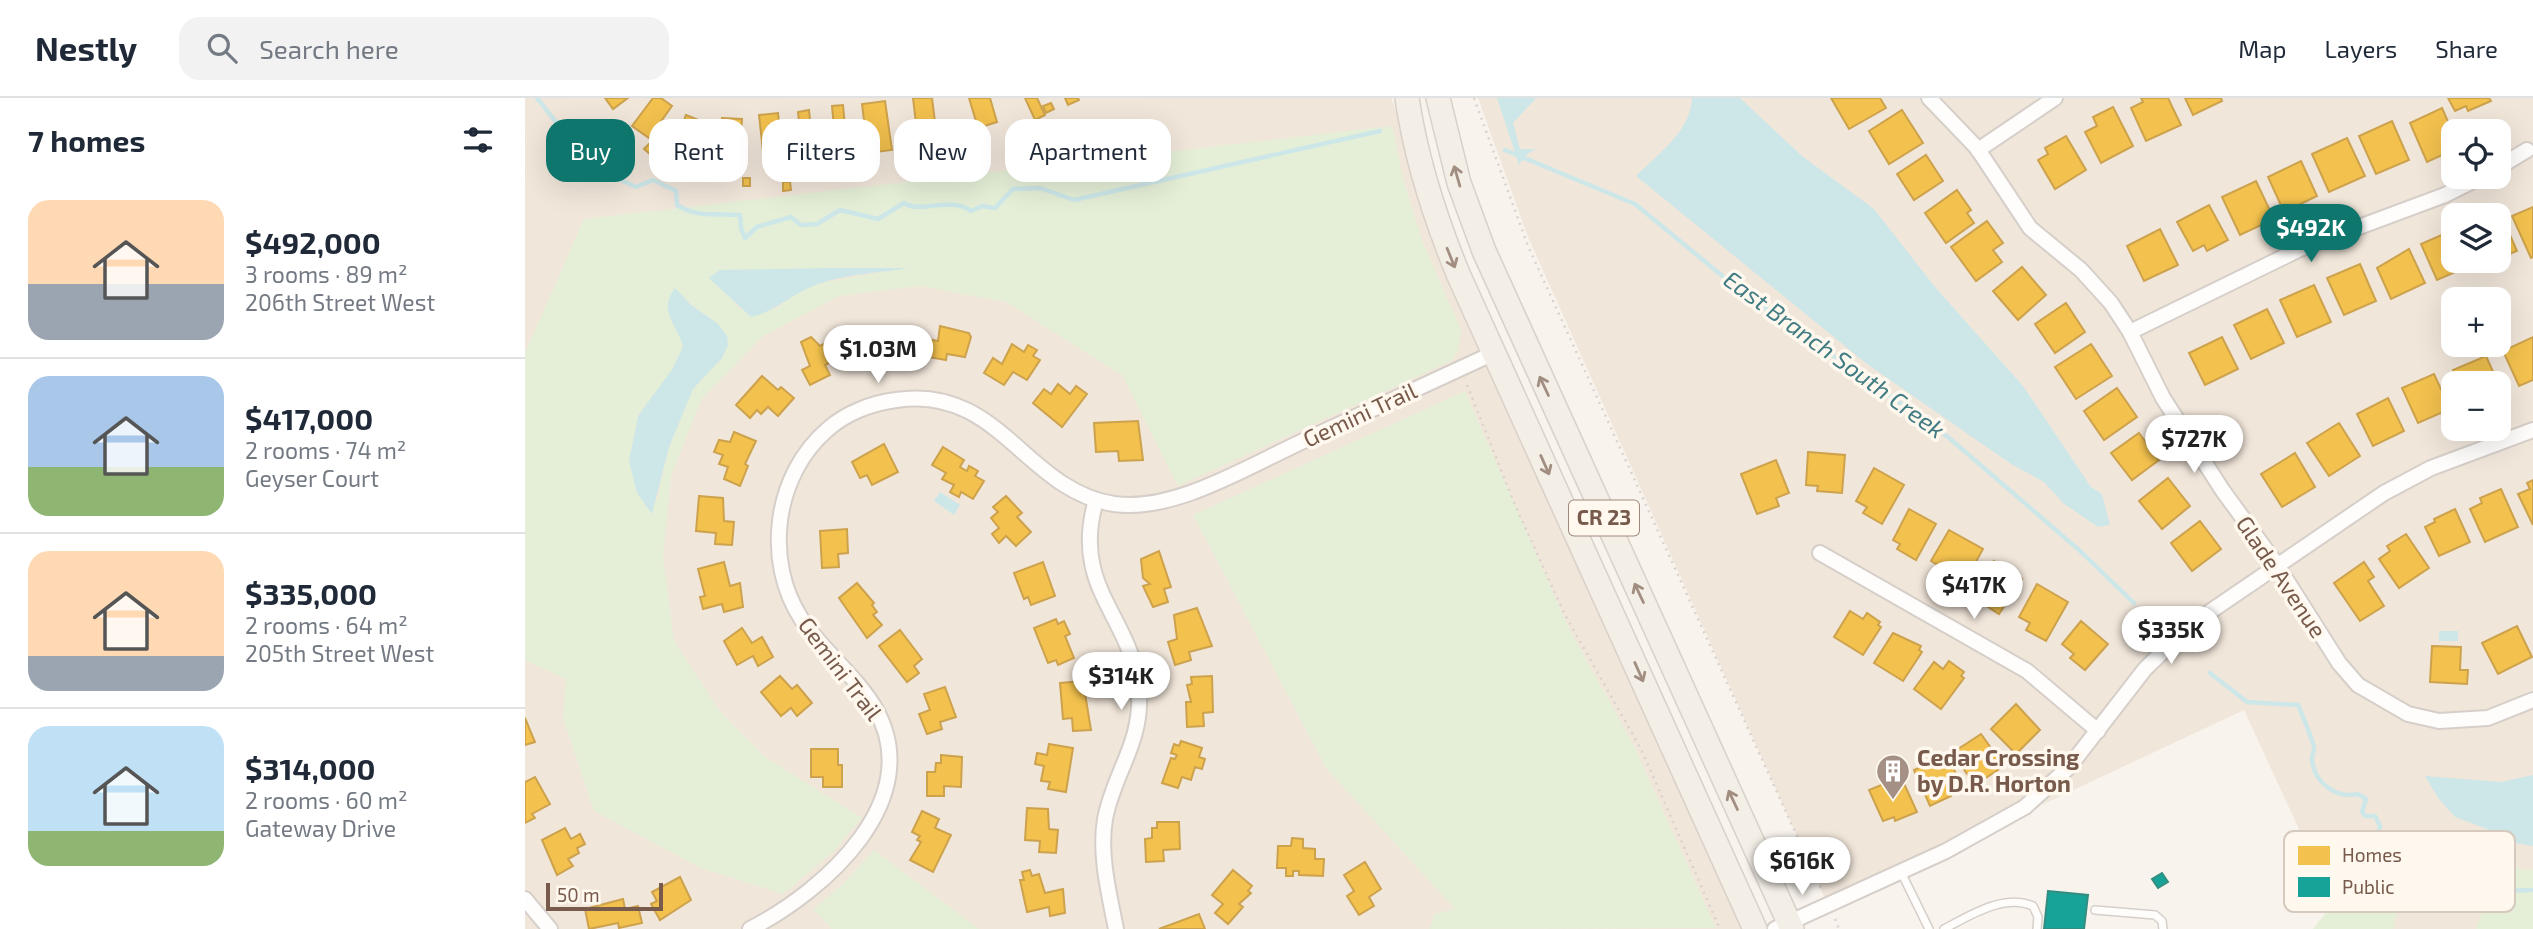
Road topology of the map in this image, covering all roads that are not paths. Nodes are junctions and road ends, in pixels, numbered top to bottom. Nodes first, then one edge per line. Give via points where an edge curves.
1 (1407, 98) edge
2 (1438, 98) edge
3 (1929, 98) edge
4 (2055, 98) edge
5 (1978, 150) junction
6 (2526, 150) dead end
7 (2511, 159) edge
8 (2457, 189) edge
9 (2130, 332) junction
10 (1494, 353) junction
11 (2533, 430) edge
12 (1096, 500) junction
13 (1820, 553) dead end
14 (2277, 565) junction
15 (2533, 700) edge
16 (2098, 731) junction
17 (1901, 871) junction
18 (525, 899) edge
19 (2095, 910) dead end
20 (1785, 927) edge
21 (550, 929) edge
22 (750, 929) edge
23 (1116, 929) edge
24 (1755, 929) edge
25 (1929, 929) edge
26 (1944, 929) edge
27 (2037, 929) edge
28 (2163, 929) edge

1 -> 10 main road, CR 23 via 1415,145 1439,225
20 -> 2 main road, CR 23 via 1484,251 1459,183
3 - 5 street, Glade Avenue
4 - 5 street
5 - 9 street, Glade Avenue via 2030,228 2096,285
6 - 7 street
8 - 9 street via 2300,249
9 - 14 street, Glade Avenue via 2163,398
10 - 12 street, Gemini Trail via 1179,497 1139,506
10 -> 24 main road, CR 23
11 - 14 street via 2410,479
12 - 22 street, Gemini Trail via 1057,481 981,417 933,401 904,399 871,406 840,420 813,445 795,471 782,507 781,565 804,623 876,710 887,740 890,774 882,803 856,843 810,888
12 - 23 street via 1090,526 1095,582 1124,639 1139,689 1133,745 1112,794 1104,832 1105,869
13 - 16 street via 2027,671
14 - 15 street, Glade Avenue via 2339,663 2372,695 2408,714 2439,720 2488,718
14 - 16 street via 2172,640
16 - 17 street via 2054,783 2025,807
17 - 20 street via 1825,898
17 - 25 lane
18 - 21 street
19 - 28 lane via 2155,915
26 - 27 lane via 1993,906 2015,903 2033,906

